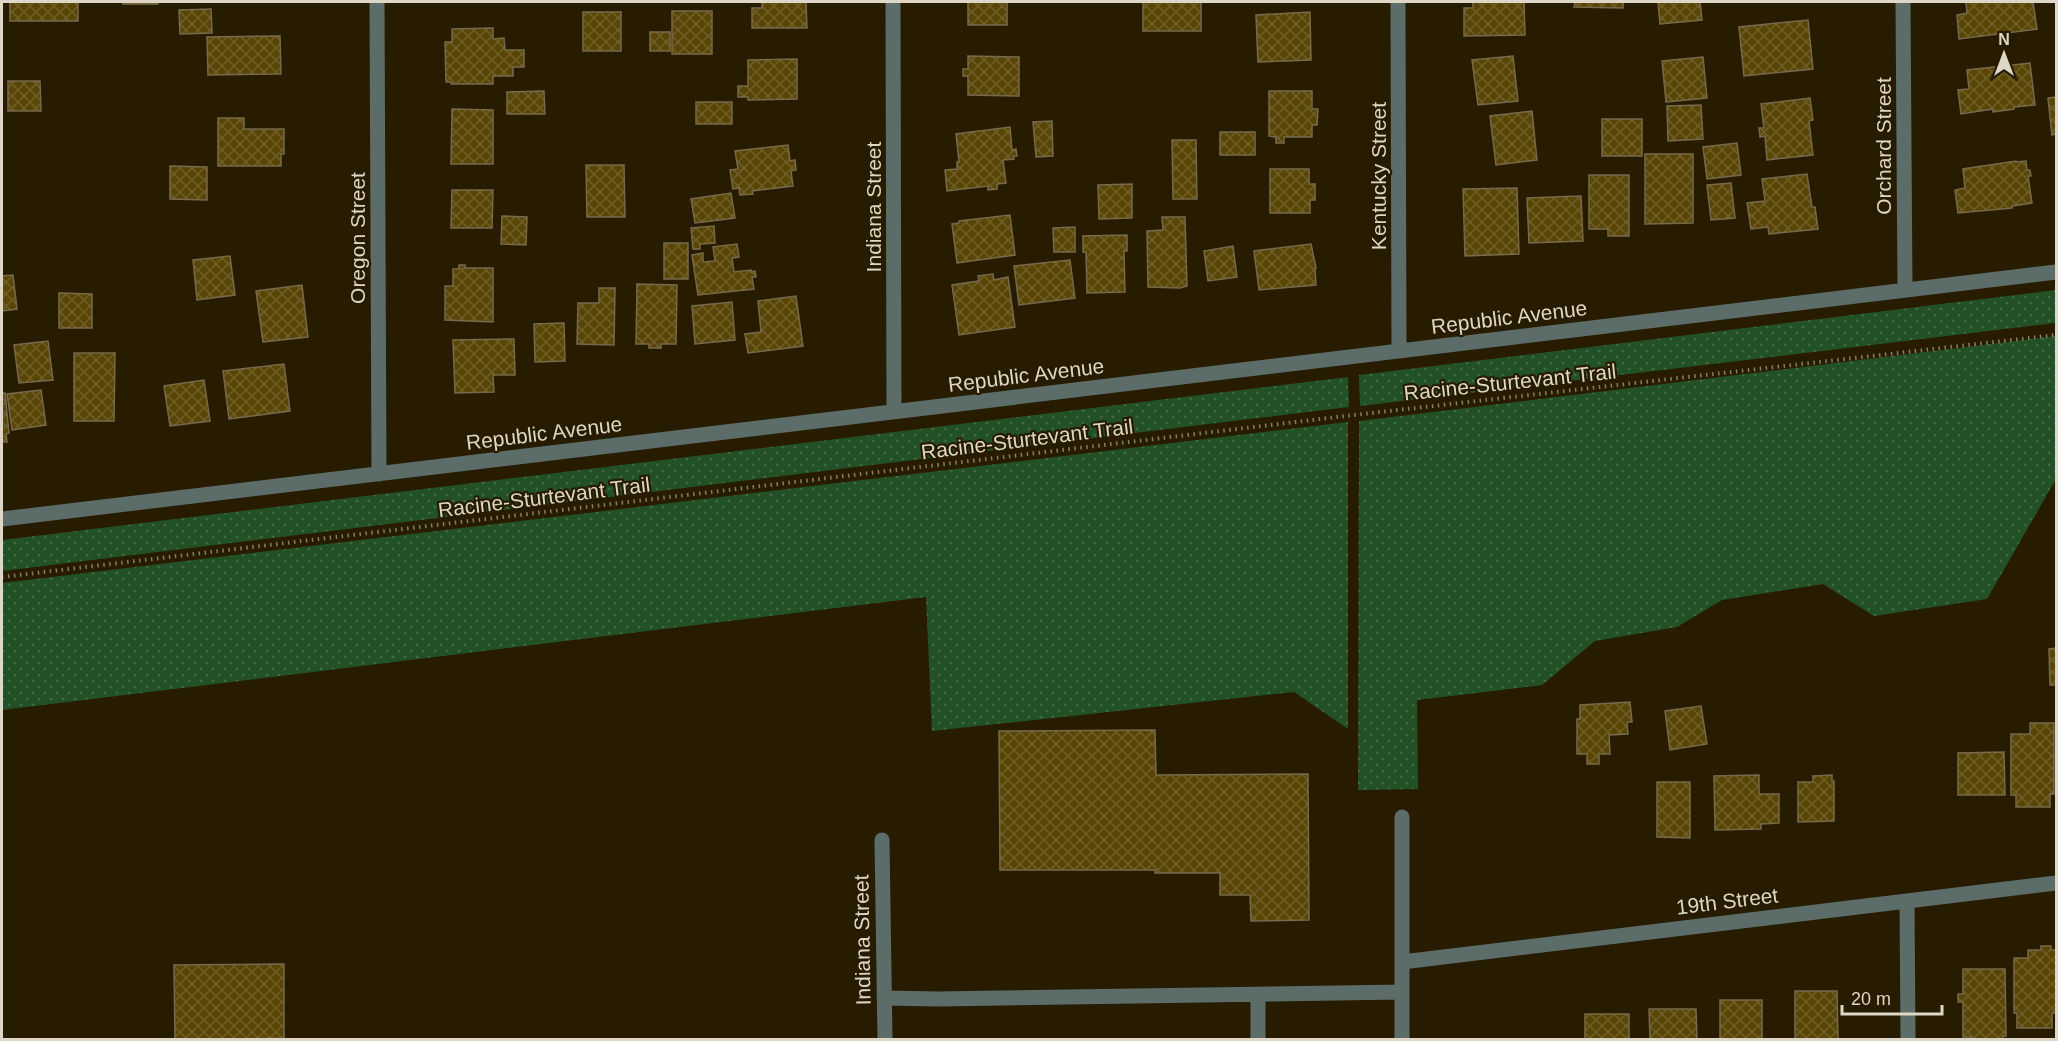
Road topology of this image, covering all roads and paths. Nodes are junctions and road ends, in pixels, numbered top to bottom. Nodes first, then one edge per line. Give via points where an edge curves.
1 (377, 2) edge
2 (893, 2) edge
3 (1398, 2) edge
4 (1903, 2) edge
5 (2056, 272) edge
6 (1905, 290) junction
7 (2056, 335) edge
8 (1400, 351) junction
9 (894, 412) junction
10 (379, 474) junction
11 (2, 519) edge
12 (2, 577) edge
13 (1401, 817) dead end
14 (882, 840) dead end
15 (2056, 883) edge
16 (1907, 901) junction
17 (1402, 962) junction
18 (1402, 992) junction
19 (1258, 995) junction
20 (885, 998) junction
21 (885, 1040) edge
22 (1258, 1040) edge
23 (1402, 1040) edge
24 (1908, 1040) edge

1 - 10 street, Oregon Street
2 - 9 street, Indiana Street
3 - 8 street, Kentucky Street
4 - 6 street, Orchard Street
5 - 6 street, Republic Avenue
6 - 8 street, Republic Avenue
7 - 12 path, Racine-Sturtevant Trail via 1342,416
8 - 9 street, Republic Avenue
9 - 10 street, Republic Avenue
10 - 11 street, Republic Avenue
13 - 17 street
14 - 20 street, Indiana Street
15 - 16 street, 19th Street
16 - 17 street, 19th Street
16 - 24 street
17 - 18 street
18 - 19 street
18 - 23 street
19 - 20 street
19 - 22 street
20 - 21 street, Indiana Street

